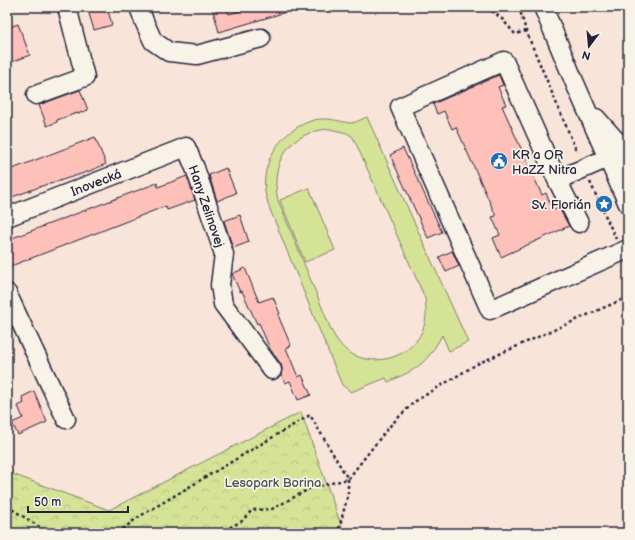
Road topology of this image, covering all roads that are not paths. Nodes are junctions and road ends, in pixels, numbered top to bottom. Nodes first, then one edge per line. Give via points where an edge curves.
1 (67, 7) edge
2 (140, 7) edge
3 (544, 7) edge
4 (262, 38) dead end
5 (36, 95) dead end
6 (584, 104) junction
7 (186, 147) joint
8 (608, 158) junction
9 (628, 168) edge
10 (557, 180) junction
11 (628, 204) edge
12 (7, 217) edge
13 (579, 223) dead end
14 (623, 246) edge
15 (7, 293) edge
16 (272, 370) dead end
17 (66, 419) dead end

1 - 5 street via 85,77
2 - 4 street via 153,41 169,52 197,55
3 - 6 street
6 - 8 street
6 - 9 street via 620,145
7 - 12 street, Inovecká
7 - 16 street, Hany Zelinovej via 224,254 220,286 223,304
8 - 10 street
8 - 11 street
10 - 13 street
10 - 14 street via 504,61 400,107 490,310
15 - 17 street

